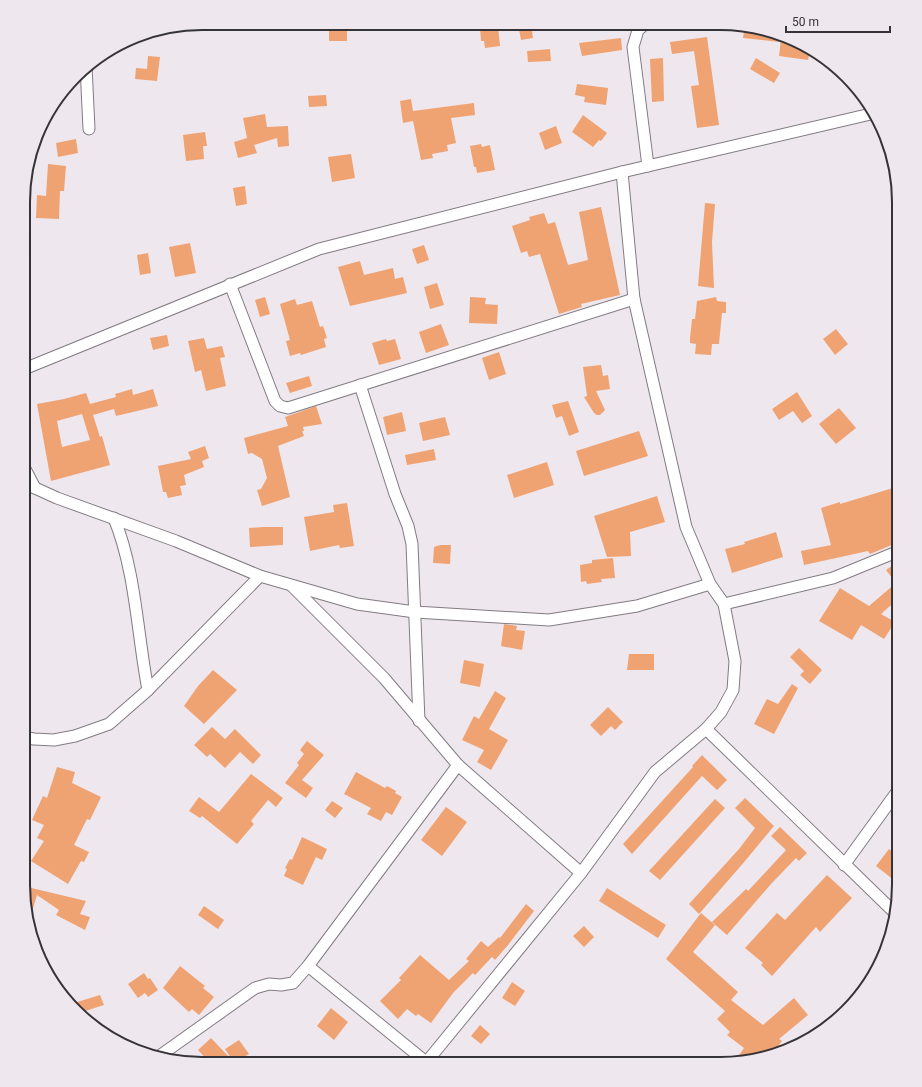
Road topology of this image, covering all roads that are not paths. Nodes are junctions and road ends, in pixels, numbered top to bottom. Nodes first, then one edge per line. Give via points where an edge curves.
1 (638, 30) edge
2 (86, 75) edge
3 (868, 115) edge
4 (89, 129) dead end
5 (648, 166) junction
6 (622, 172) junction
7 (230, 284) junction
8 (634, 299) junction
9 (30, 367) edge
10 (360, 385) junction
11 (30, 478) edge
12 (30, 486) edge
13 (35, 488) junction
14 (114, 518) junction
15 (892, 554) edge
16 (260, 576) junction
17 (290, 584) junction
18 (710, 584) junction
19 (724, 604) junction
20 (415, 612) junction
21 (148, 690) junction
22 (419, 721) junction
23 (706, 728) junction
24 (30, 738) edge
25 (458, 765) junction
26 (892, 799) edge
27 (844, 865) junction
28 (581, 873) junction
29 (891, 909) edge
30 (308, 966) junction
31 (164, 1053) edge
32 (418, 1057) edge
33 (430, 1057) edge

1 - 5 street via 633,46
2 - 4 street
3 - 5 street
5 - 6 street
6 - 7 street via 319,249
6 - 8 street
7 - 9 street
7 - 10 street via 275,400 280,406 288,408
8 - 10 street
8 - 18 street via 686,527
10 - 20 street via 408,526 412,544
11 - 13 street
12 - 13 street
13 - 14 street
14 - 16 street
14 - 21 street via 128,564
15 - 19 street via 834,578
16 - 17 street
16 - 21 street
17 - 20 street via 357,604
17 - 22 street via 384,678
18 - 19 street
18 - 20 street via 637,606 549,620
19 - 23 street via 735,661 733,690 721,712
20 - 22 street
21 - 24 street via 109,724 54,740
22 - 25 street
23 - 27 street
23 - 28 street via 655,772
25 - 28 street
25 - 30 street
26 - 27 street
27 - 29 street
28 - 33 street
30 - 31 street via 293,983 269,984 255,988
30 - 32 street

